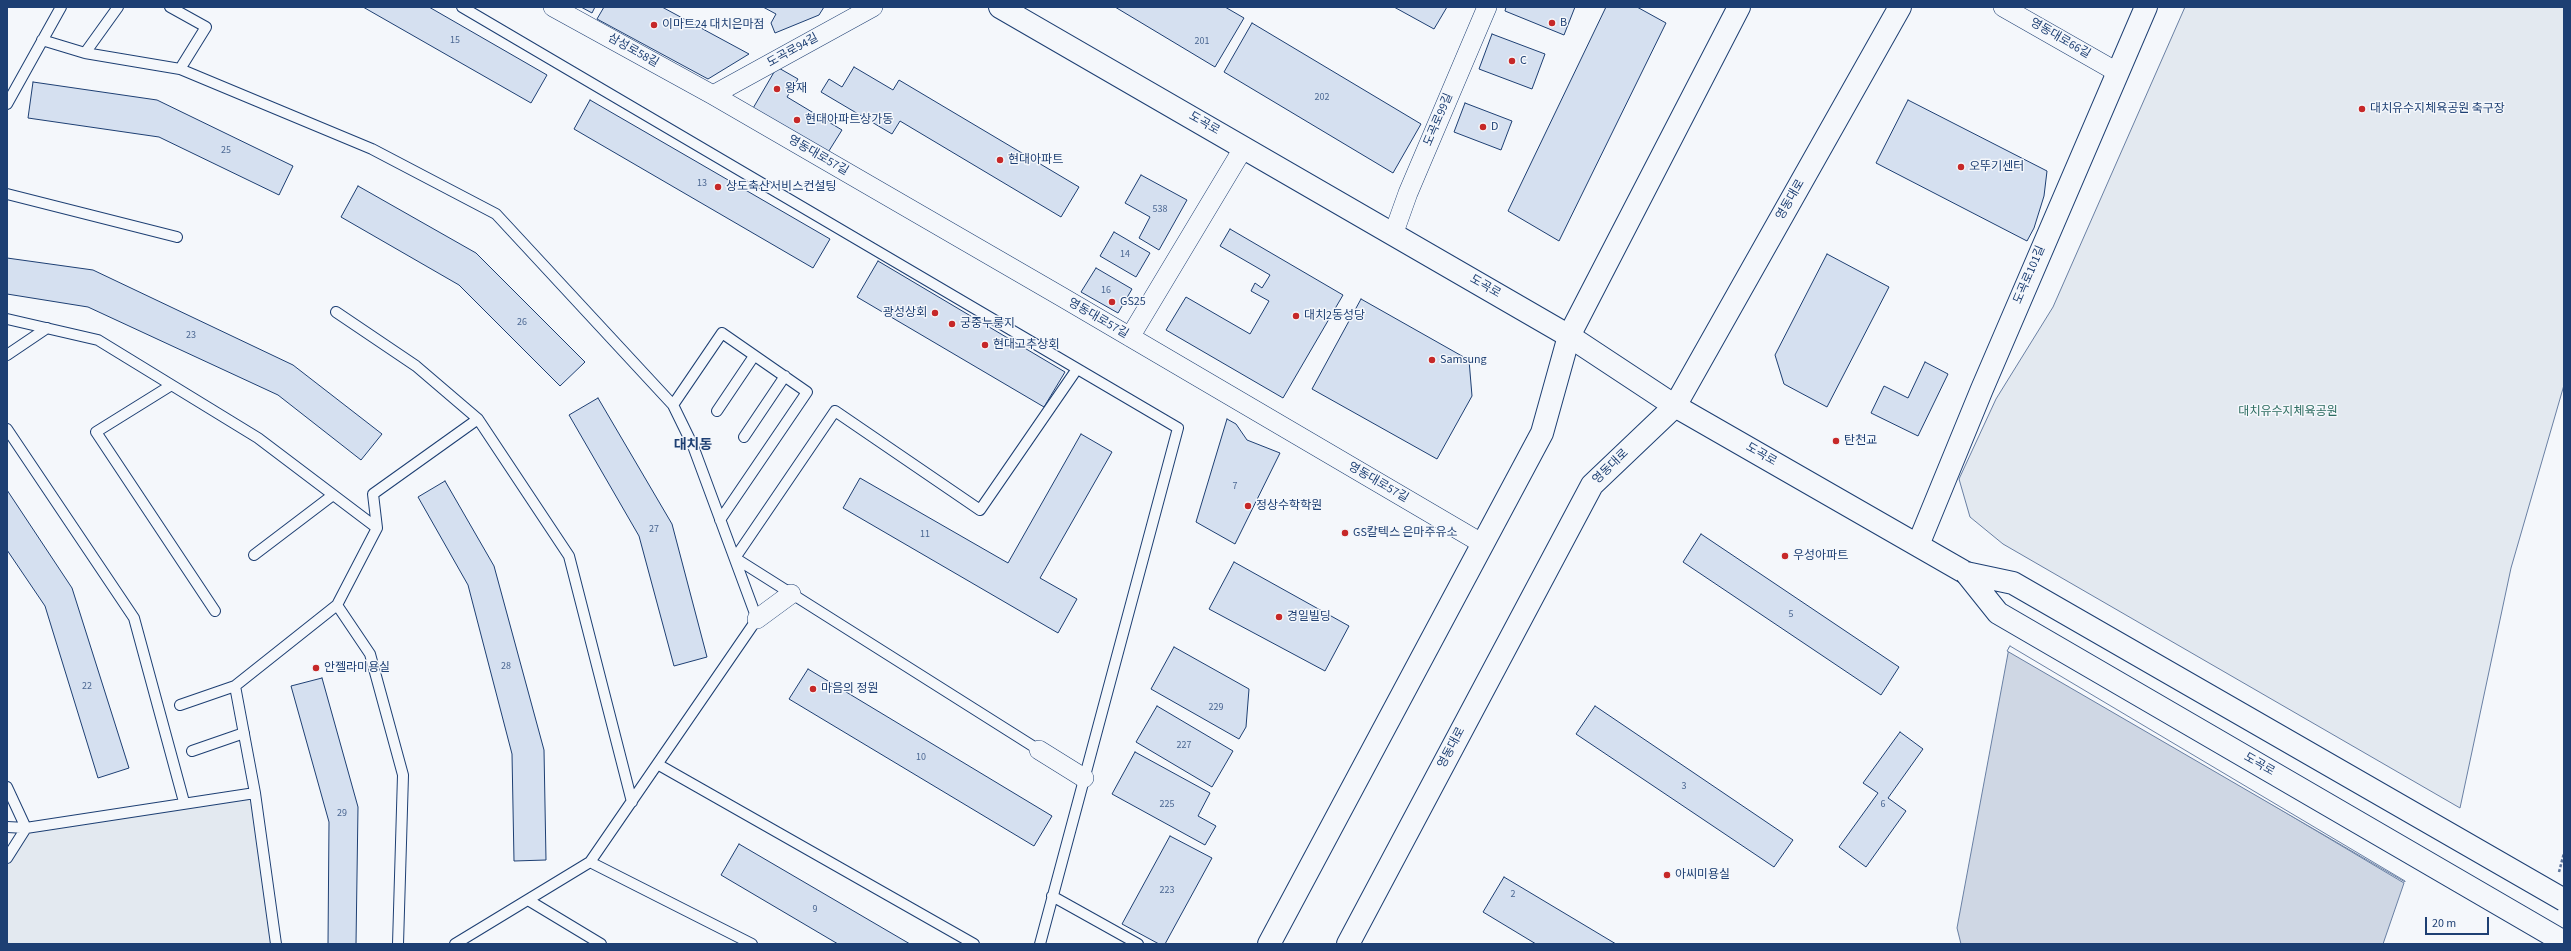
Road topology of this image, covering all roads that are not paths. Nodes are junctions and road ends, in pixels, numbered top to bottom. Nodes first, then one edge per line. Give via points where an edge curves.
1 (61, 7) edge
2 (118, 7) edge
3 (170, 7) edge
4 (462, 7) edge
5 (553, 7) edge
6 (873, 7) edge
7 (1000, 7) edge
8 (1487, 7) edge
9 (1739, 7) edge
10 (1900, 7) edge
11 (2003, 7) edge
12 (2146, 7) edge
13 (42, 40) junction
14 (85, 53) junction
15 (180, 69) junction
16 (2117, 72) junction
17 (713, 95) junction
18 (7, 104) edge
19 (1244, 147) junction
20 (7, 194) edge
21 (1393, 235) junction
22 (177, 238) dead end
23 (336, 312) dead end
24 (7, 319) edge
25 (47, 328) junction
26 (1569, 336) junction
27 (1130, 337) junction
28 (7, 355) edge
29 (754, 356) junction
30 (1077, 369) junction
31 (785, 376) junction
32 (170, 386) junction
33 (673, 405) junction
34 (1675, 406) junction
35 (717, 411) dead end
36 (478, 419) junction
37 (7, 429) edge
38 (744, 437) dead end
39 (333, 495) junction
40 (720, 520) junction
41 (377, 528) junction
42 (1483, 544) junction
43 (1918, 545) junction
44 (254, 555) dead end
45 (735, 558) junction
46 (1966, 573) junction
47 (791, 594) junction
48 (337, 605) junction
49 (215, 610) dead end
50 (758, 619) junction
51 (236, 686) junction
52 (180, 705) dead end
53 (244, 733) junction
54 (1039, 750) joint
55 (192, 751) dead end
56 (659, 765) junction
57 (1084, 778) junction
58 (7, 787) edge
59 (255, 793) junction
60 (184, 802) junction
61 (632, 802) junction
62 (7, 827) edge
63 (26, 828) junction
64 (7, 858) edge
65 (590, 862) junction
66 (1052, 896) junction
67 (528, 900) junction
68 (2564, 900) edge
69 (2564, 942) edge
70 (276, 944) edge
71 (398, 944) edge
72 (455, 944) edge
73 (602, 944) edge
74 (752, 944) edge
75 (974, 944) edge
76 (1040, 944) edge
77 (1138, 944) edge
78 (1269, 944) edge
79 (1348, 944) edge

1 - 13 lane
2 - 14 lane
3 - 15 lane via 206,27
4 - 30 lane
5 - 17 street, 삼성로58길
6 - 17 street, 도곡로94길
7 - 19 main road, 도곡로
8 - 21 street, 도곡로99길 via 1410,186
9 - 26 main road
10 - 34 main road, 영동대로
11 - 16 street, 영동대로66길
12 - 16 main road, 도곡로101길
13 - 14 lane
13 - 18 lane
14 - 15 lane
15 - 33 lane via 372,149 496,214
16 - 43 main road, 도곡로101길
17 - 27 street, 영동대로57길
19 - 21 main road, 도곡로
19 - 27 street
20 - 22 lane
21 - 26 main road, 도곡로
23 - 36 lane via 416,366
24 - 25 lane
25 - 28 lane
25 - 32 lane via 98,340
26 - 34 main road, 도곡로
26 - 42 main road via 1542,433
27 - 42 street, 영동대로57길
29 - 31 lane
29 - 33 lane via 722,333
29 - 35 lane
30 - 45 lane via 980,510 834,411
30 - 57 lane via 1178,428
31 - 38 lane
31 - 40 lane via 807,392
32 - 39 lane via 258,438
32 - 49 lane via 96,432
33 - 40 lane via 693,446
34 - 43 main road, 도곡로
34 - 79 main road, 영동대로 via 1592,485
36 - 41 lane via 374,494
36 - 61 lane via 569,556
37 - 60 lane via 134,618
39 - 41 lane
39 - 44 lane
40 - 45 lane
41 - 48 lane
42 - 78 main road
43 - 46 main road, 도곡로
45 - 47 lane
45 - 50 lane
46 - 68 main road, 도곡로, bridge via 2014,583
46 - 69 main road, 도곡로, bridge via 1998,613
47 - 50 street
47 - 54 lane
48 - 51 lane
48 - 71 lane via 370,654 403,775
50 - 56 lane
51 - 52 lane
51 - 53 lane
53 - 55 lane
53 - 59 lane
54 - 57 street
56 - 61 lane
56 - 75 lane
57 - 66 lane
58 - 63 lane
59 - 60 lane
59 - 70 lane
60 - 63 lane
61 - 65 lane
62 - 63 lane
63 - 64 lane
65 - 67 lane
65 - 74 lane
66 - 76 lane
66 - 77 lane
67 - 72 lane
67 - 73 lane

